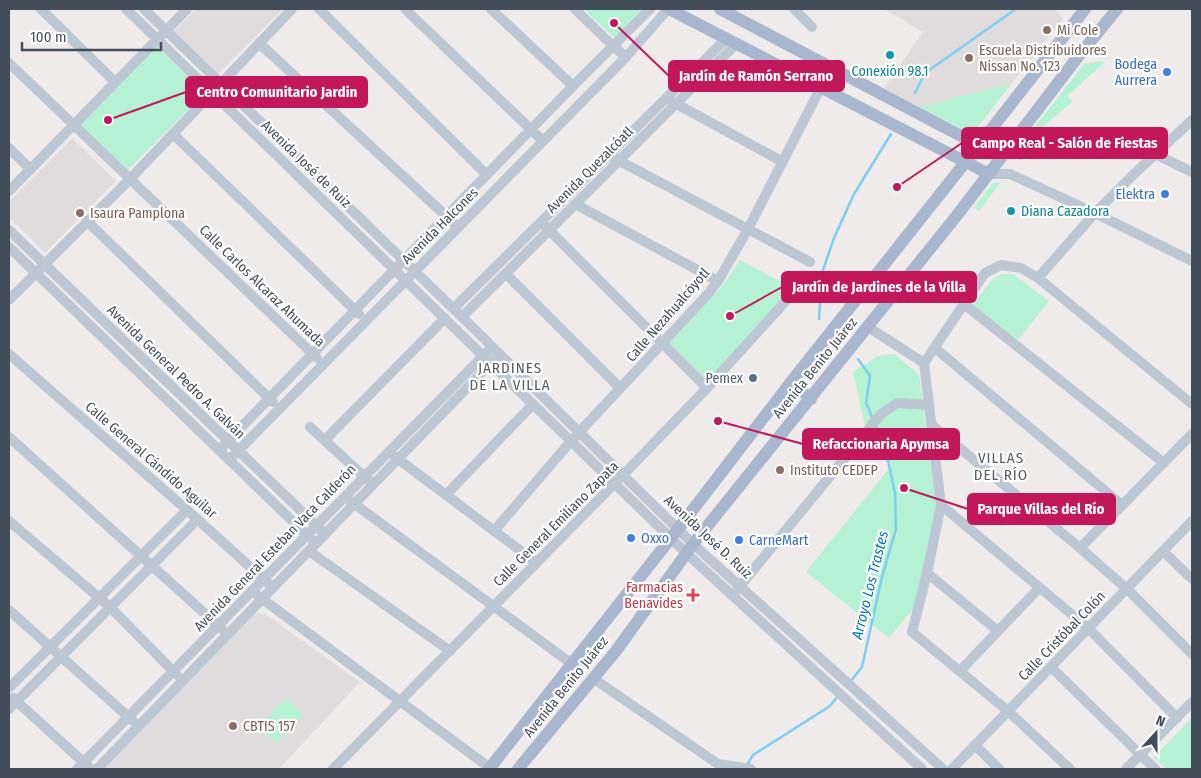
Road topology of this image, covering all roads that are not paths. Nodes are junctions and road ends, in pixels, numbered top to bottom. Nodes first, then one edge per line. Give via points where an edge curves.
1 (41, 9) edge
2 (126, 9) edge
3 (144, 9) edge
4 (188, 9) edge
5 (292, 9) edge
6 (319, 9) edge
7 (405, 9) edge
8 (491, 9) edge
9 (575, 9) edge
10 (650, 9) edge
11 (669, 9) edge
12 (720, 9) edge
13 (794, 9) edge
14 (1085, 9) edge
15 (1117, 9) edge
16 (812, 27) dead end
17 (166, 31) junction
18 (158, 39) junction
19 (731, 41) junction
20 (259, 43) junction
21 (613, 46) junction
22 (626, 56) junction
23 (9, 63) edge
24 (115, 82) junction
25 (221, 83) junction
26 (573, 86) junction
27 (821, 87) junction
28 (212, 92) junction
29 (666, 99) junction
30 (676, 104) junction
31 (1192, 120) edge
32 (74, 125) junction
33 (531, 130) junction
34 (173, 134) junction
35 (543, 141) junction
36 (979, 145) junction
37 (9, 148) edge
38 (1155, 154) junction
39 (608, 156) junction
40 (1001, 157) junction
41 (619, 161) junction
42 (783, 162) junction
43 (965, 162) junction
44 (30, 169) junction
45 (1192, 172) edge
46 (989, 174) junction
47 (1010, 174) junction
48 (487, 175) junction
49 (130, 179) junction
50 (9, 191) edge
51 (575, 204) junction
52 (1095, 213) junction
53 (446, 217) junction
54 (87, 221) junction
55 (540, 222) junction
56 (458, 227) junction
57 (748, 229) junction
58 (9, 230) edge
59 (549, 230) junction
60 (9, 247) edge
61 (404, 260) junction
62 (1192, 261) edge
63 (810, 262) dead end
64 (44, 264) junction
65 (395, 269) junction
66 (415, 271) junction
67 (35, 273) junction
68 (506, 274) junction
69 (1038, 278) junction
70 (406, 280) junction
71 (718, 280) junction
72 (794, 292) dead end
73 (9, 300) edge
74 (964, 304) junction
75 (454, 308) junction
76 (355, 311) junction
77 (462, 317) junction
78 (445, 318) junction
79 (366, 321) junction
80 (868, 327) junction
81 (663, 344) junction
82 (493, 346) junction
83 (934, 348) junction
84 (9, 354) edge
85 (313, 354) junction
86 (501, 354) junction
87 (484, 356) junction
88 (492, 363) junction
89 (924, 363) junction
90 (323, 364) junction
91 (791, 382) junction
92 (620, 388) junction
93 (707, 388) junction
94 (270, 398) junction
95 (811, 399) junction
96 (533, 404) junction
97 (1192, 404) edge
98 (929, 405) junction
99 (280, 408) junction
100 (932, 425) junction
101 (310, 427) dead end
102 (580, 432) junction
103 (1192, 434) edge
104 (9, 437) edge
105 (325, 440) junction
106 (228, 441) junction
107 (571, 441) junction
108 (219, 450) junction
109 (238, 450) junction
110 (389, 452) junction
111 (398, 459) junction
112 (229, 460) junction
113 (1164, 463) junction
114 (623, 475) junction
115 (365, 477) junction
116 (615, 484) junction
117 (374, 485) junction
118 (446, 495) junction
119 (345, 496) junction
120 (355, 504) junction
121 (941, 505) junction
122 (1122, 505) junction
123 (187, 510) junction
124 (197, 520) junction
125 (9, 521) edge
126 (1192, 522) edge
127 (316, 526) junction
128 (494, 531) junction
129 (674, 533) junction
130 (325, 534) junction
131 (307, 535) junction
132 (313, 547) junction
133 (1080, 548) junction
134 (689, 549) junction
135 (1163, 551) junction
136 (141, 556) junction
137 (537, 563) junction
138 (151, 566) junction
139 (927, 572) junction
140 (264, 579) junction
141 (1192, 579) edge
142 (740, 587) junction
143 (273, 588) junction
144 (1039, 588) junction
145 (1127, 589) junction
146 (252, 591) junction
147 (732, 596) junction
148 (99, 598) junction
149 (262, 599) junction
150 (495, 606) junction
151 (110, 608) junction
152 (9, 610) edge
153 (218, 626) junction
154 (1088, 628) junction
155 (998, 631) junction
156 (228, 634) junction
157 (50, 647) junction
158 (450, 652) junction
159 (1192, 654) edge
160 (61, 657) junction
161 (572, 664) junction
162 (1051, 667) junction
163 (174, 671) junction
164 (960, 671) junction
165 (594, 678) junction
166 (183, 681) junction
167 (9, 688) edge
168 (13, 698) edge
169 (400, 702) junction
170 (1192, 702) edge
171 (9, 709) edge
172 (1008, 711) junction
173 (128, 717) junction
174 (1177, 718) junction
175 (139, 726) junction
176 (975, 745) junction
177 (1140, 755) junction
178 (84, 767) edge
179 (97, 769) edge
180 (334, 769) edge
181 (489, 769) edge
182 (518, 769) edge
183 (751, 769) edge
184 (922, 769) edge
185 (943, 769) edge
186 (952, 769) edge
187 (999, 769) edge
188 (1070, 769) edge
189 (1126, 769) edge
190 (1155, 769) edge

1 - 24 street
2 - 18 street, Avenida José de Ruiz
3 - 17 street, Avenida José de Ruiz
4 - 17 street
5 - 20 street
6 - 48 street
7 - 33 street
8 - 26 street
9 - 21 street
10 - 21 street, Avenida Halcones
11 - 19 main road
11 - 22 street, Avenida Halcones
12 - 36 main road
13 - 16 street
14 - 36 main road, Avenida Benito Juárez
15 - 40 main road, Avenida Benito Juárez
17 - 18 street
17 - 25 street, Avenida José de Ruiz
18 - 24 street
18 - 28 street, Avenida José de Ruiz
19 - 27 main road
19 - 29 street, Avenida Quezalcóatl
19 - 30 street, Avenida Quezalcóatl
20 - 25 street
20 - 53 street
21 - 22 street
21 - 26 street, Avenida Halcones
22 - 35 street, Avenida Halcones
23 - 32 street, Calle Carlos Alcaraz Ahumada
24 - 32 street
25 - 28 street
25 - 61 street, Avenida José de Ruiz
26 - 33 street, Avenida Halcones
27 - 42 street, Calle Nezahualcóyotl
27 - 43 main road
28 - 34 street
28 - 65 street, Avenida José de Ruiz
29 - 30 street
29 - 39 street, Avenida Quezalcóatl
30 - 41 street, Avenida Quezalcóatl
30 - 42 street
31 - 38 street
32 - 44 street
32 - 49 street, Calle Carlos Alcaraz Ahumada
33 - 35 street
33 - 48 street, Avenida Halcones
34 - 49 street
34 - 76 street
35 - 56 street, Avenida Halcones
36 - 40 main road
36 - 43 main road, Avenida Benito Juárez
37 - 44 street
38 - 45 street
38 - 52 street
39 - 41 street
39 - 55 street, Avenida Quezalcóatl
40 - 46 main road, Avenida Benito Juárez
40 - 47 street
41 - 51 street, Avenida Quezalcóatl
41 - 57 street
42 - 57 street, Calle Nezahualcóyotl
43 - 46 main road
43 - 91 main road, Avenida Benito Juárez
44 - 50 street
46 - 47 street
46 - 80 main road, Avenida Benito Juárez
47 - 52 street
48 - 53 street, Avenida Halcones
49 - 54 street
49 - 85 street, Calle Carlos Alcaraz Ahumada
51 - 59 street, Avenida Quezalcóatl
51 - 71 street
52 - 62 street
52 - 69 street
53 - 56 street
53 - 61 street, Avenida Halcones
54 - 64 street
54 - 94 street
55 - 59 street
55 - 75 street, Avenida Quezalcóatl
56 - 66 street, Avenida Halcones
57 - 63 street
57 - 71 street, Calle Nezahualcóyotl
58 - 64 street, Avenida General Pedro A. Galván
59 - 68 street, Avenida Quezalcóatl
59 - 81 street
60 - 67 street, Avenida General Pedro A. Galván
61 - 65 street, Avenida Halcones
61 - 66 street, Avenida José de Ruiz
64 - 67 street
64 - 106 street, Avenida General Pedro A. Galván
65 - 70 street, Avenida José de Ruiz
65 - 76 street, Avenida Halcones
66 - 70 street, Avenida Halcones
66 - 75 street, Avenida José de Ruiz
67 - 73 street
67 - 108 street, Avenida General Pedro A. Galván
68 - 77 street, Avenida Quezalcóatl
68 - 92 street
69 - 74 street via 1021,268 1001,265 985,273
69 - 97 street
70 - 78 street, Avenida José de Ruiz
70 - 79 street, Avenida Halcones
71 - 81 street, Calle Nezahualcóyotl
72 - 93 street, Calle General Emiliano Zapata
74 - 83 street
74 - 113 street
75 - 77 street, Avenida José de Ruiz
76 - 79 street
76 - 85 street, Avenida Halcones
77 - 82 street, Avenida José D. Ruiz
78 - 87 street, Avenida José D. Ruiz
78 - 105 street
79 - 90 street, Avenida Halcones
80 - 89 street
80 - 95 main road, Avenida Benito Juárez
81 - 92 street, Calle Nezahualcóyotl
81 - 93 street
82 - 86 street, Avenida José D. Ruiz
82 - 87 street, Avenida General Esteban Vaca Calderón
83 - 89 street
83 - 122 street
84 - 123 street, Calle General Cándido Aguilar
85 - 90 street, Calle Carlos Alcaraz Ahumada
85 - 94 street, Avenida Halcones
86 - 88 street, Avenida General Esteban Vaca Calderón
86 - 102 street, Avenida José D. Ruiz
87 - 88 street, Avenida José D. Ruiz
87 - 110 street, Avenida General Esteban Vaca Calderón
88 - 96 street, Avenida José D. Ruiz
88 - 111 street, Avenida General Esteban Vaca Calderón
89 - 98 street
90 - 99 street, Avenida Halcones
91 - 95 main road
91 - 129 main road, Avenida Benito Juárez
92 - 102 street, Calle Nezahualcóyotl
93 - 114 street, Calle General Emiliano Zapata
94 - 99 street
94 - 106 street, Avenida Halcones
95 - 134 main road, Avenida Benito Juárez
96 - 107 street, Avenida José D. Ruiz
96 - 118 street
98 - 100 street
98 - 142 street via 897,403 881,414
99 - 109 street, Avenida Halcones
100 - 121 street
100 - 133 street
101 - 105 street
102 - 107 street, Calle Nezahualcóyotl
102 - 114 street, Avenida José D. Ruiz
103 - 113 street
104 - 136 street
105 - 115 street
106 - 108 street, Avenida Halcones
106 - 109 street, Avenida General Pedro A. Galván
107 - 116 street, Avenida José D. Ruiz
107 - 128 street, Calle Nezahualcóyotl
108 - 112 street, Avenida General Pedro A. Galván
109 - 112 street, Avenida Halcones
109 - 127 street, Avenida General Pedro A. Galván
110 - 111 street
110 - 115 street, Avenida General Esteban Vaca Calderón
111 - 117 street, Avenida General Esteban Vaca Calderón
111 - 118 street
112 - 131 street, Avenida General Pedro A. Galván
113 - 122 street
114 - 116 street, Calle General Emiliano Zapata
114 - 129 street, Avenida José D. Ruiz
115 - 117 street
115 - 119 street, Avenida General Esteban Vaca Calderón
116 - 129 street, Avenida José D. Ruiz
116 - 137 street, Calle General Emiliano Zapata
117 - 120 street, Avenida General Esteban Vaca Calderón
118 - 128 street
119 - 120 street
119 - 127 street, Avenida General Esteban Vaca Calderón
120 - 130 street, Avenida General Esteban Vaca Calderón
120 - 150 street
121 - 139 street
121 - 144 street
122 - 133 street
123 - 124 street, Calle General Cándido Aguilar
123 - 136 street
124 - 138 street
124 - 140 street, Calle General Cándido Aguilar
125 - 148 street
126 - 135 street, Calle Cristóbal Colón
127 - 130 street, Avenida General Pedro A. Galván
127 - 131 street, Avenida General Esteban Vaca Calderón
128 - 137 street
129 - 134 street, Avenida José D. Ruiz
129 - 161 main road, Avenida Benito Juárez
130 - 132 street, Avenida General Esteban Vaca Calderón
131 - 132 street, Avenida General Pedro A. Galván
131 - 140 street, Avenida General Esteban Vaca Calderón
132 - 143 street, Avenida General Esteban Vaca Calderón
132 - 158 street, Avenida General Pedro A. Galván
133 - 145 street
134 - 142 street, Avenida José D. Ruiz
134 - 147 street, Avenida José D. Ruiz
134 - 165 main road, Avenida Benito Juárez
135 - 141 street
135 - 145 street, Calle Cristóbal Colón
136 - 138 street
136 - 148 street
137 - 150 street, Calle General Emiliano Zapata
138 - 151 street
138 - 153 street
139 - 155 street
139 - 164 street via 912,632
140 - 143 street, Calle General Cándido Aguilar
140 - 146 street, Avenida General Esteban Vaca Calderón
142 - 147 street
142 - 185 street, Avenida José D. Ruiz
143 - 149 street, Avenida General Esteban Vaca Calderón
144 - 154 street
144 - 155 street
145 - 154 street, Calle Cristóbal Colón
145 - 159 street
146 - 149 street
146 - 153 street, Avenida General Esteban Vaca Calderón
147 - 184 street, Avenida José D. Ruiz
148 - 151 street
148 - 157 street
149 - 156 street, Avenida General Esteban Vaca Calderón
149 - 169 street
150 - 158 street, Calle General Emiliano Zapata
150 - 161 street
151 - 160 street
151 - 163 street
152 - 157 street
153 - 156 street
153 - 163 street, Avenida General Esteban Vaca Calderón
154 - 162 street, Calle Cristóbal Colón
154 - 174 street
155 - 164 street
156 - 166 street, Avenida General Esteban Vaca Calderón
157 - 160 street
157 - 167 street
158 - 169 street, Calle General Emiliano Zapata
160 - 168 street
160 - 173 street
161 - 181 main road, Avenida Benito Juárez
162 - 172 street, Calle Cristóbal Colón
162 - 177 street
163 - 166 street
163 - 173 street, Avenida General Esteban Vaca Calderón
164 - 172 street
165 - 182 main road, Avenida Benito Juárez
165 - 183 street via 718,764
166 - 175 street, Avenida General Esteban Vaca Calderón
168 - 171 street
168 - 178 street
169 - 180 street, Calle General Emiliano Zapata
169 - 181 street
170 - 174 street
172 - 176 street, Calle Cristóbal Colón
172 - 188 street
173 - 175 street
173 - 178 street, Avenida General Esteban Vaca Calderón
174 - 177 street
175 - 179 street, Avenida General Esteban Vaca Calderón
176 - 186 street, Calle Cristóbal Colón
176 - 187 street
177 - 189 street
177 - 190 street

